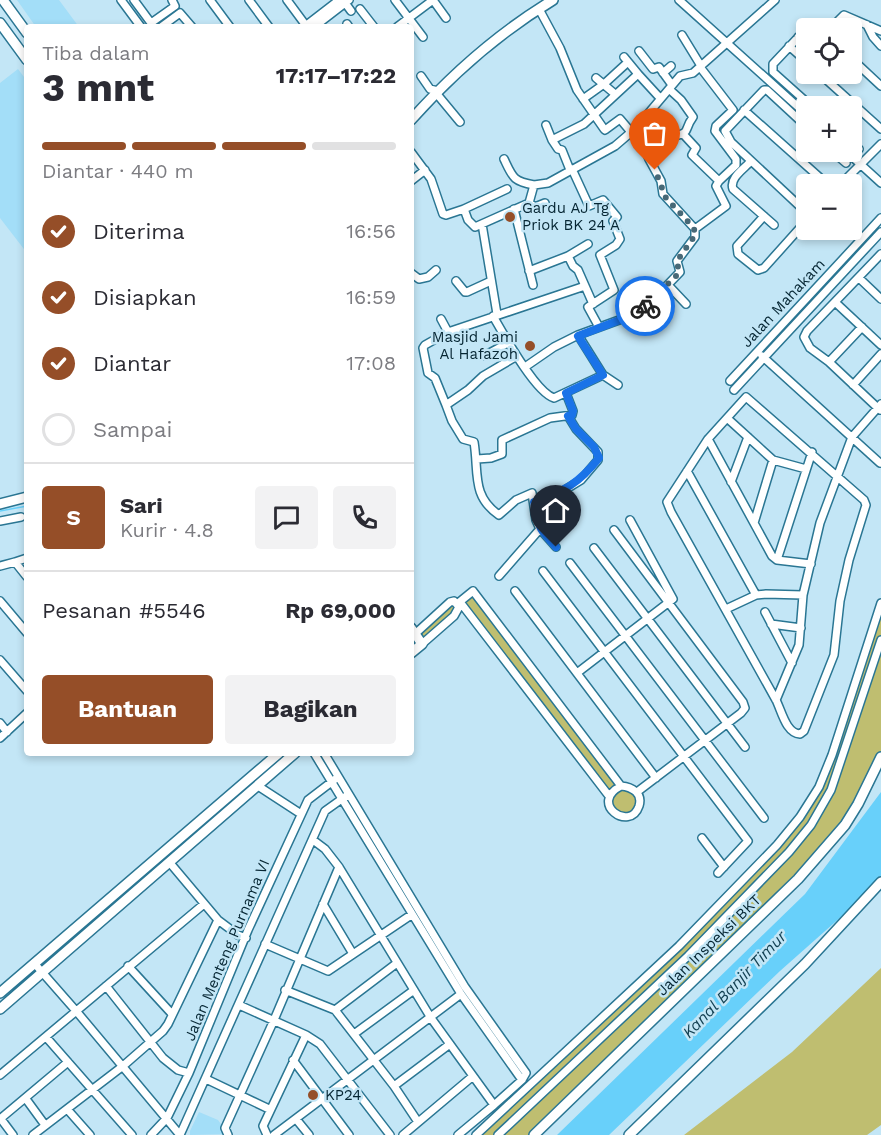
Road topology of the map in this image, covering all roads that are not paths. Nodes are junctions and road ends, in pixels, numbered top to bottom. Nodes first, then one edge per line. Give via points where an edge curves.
1 (3, 0) edge
2 (121, 0) edge
3 (134, 0) edge
4 (210, 0) edge
5 (249, 0) edge
6 (287, 0) edge
7 (395, 0) edge
8 (433, 0) edge
9 (553, 0) edge
10 (679, 0) edge
11 (775, 0) edge
12 (344, 1) edge
13 (174, 2) edge
14 (360, 9) dead end
15 (351, 11) dead end
16 (542, 13) junction
17 (409, 18) junction
18 (446, 18) dead end
19 (0, 23) edge
20 (862, 23) edge
21 (139, 24) edge
22 (164, 24) edge
23 (189, 24) edge
24 (228, 24) edge
25 (267, 24) edge
26 (304, 24) edge
27 (308, 24) edge
28 (317, 24) edge
29 (372, 24) edge
30 (401, 24) edge
31 (413, 24) edge
32 (414, 25) edge
33 (867, 25) junction
34 (24, 29) edge
35 (881, 31) edge
36 (682, 34) dead end
37 (423, 37) dead end
38 (796, 39) edge
39 (727, 43) junction
40 (789, 46) junction
41 (881, 46) edge
42 (639, 51) dead end
43 (796, 51) edge
44 (24, 56) edge
45 (671, 66) dead end
46 (700, 66) junction
47 (862, 68) edge
48 (616, 71) junction
49 (663, 73) junction
50 (638, 74) junction
51 (421, 76) dead end
52 (596, 78) dead end
53 (604, 84) junction
54 (627, 84) junction
55 (830, 84) edge
56 (881, 86) edge
57 (671, 87) junction
58 (615, 93) junction
59 (438, 94) junction
60 (800, 96) edge
61 (660, 98) junction
62 (583, 99) junction
63 (796, 106) edge
64 (744, 110) junction
65 (594, 115) junction
66 (414, 117) edge
67 (796, 117) edge
68 (460, 122) dead end
69 (546, 125) dead end
70 (881, 129) edge
71 (634, 130) junction
72 (684, 135) junction
73 (552, 140) junction
74 (881, 144) edge
75 (414, 156) edge
76 (504, 159) dead end
77 (649, 159) junction
78 (751, 161) junction
79 (859, 162) edge
80 (861, 164) junction
81 (425, 170) junction
82 (571, 170) junction
83 (816, 174) edge
84 (851, 174) edge
85 (414, 179) edge
86 (719, 181) junction
87 (881, 183) edge
88 (534, 185) junction
89 (507, 189) dead end
90 (530, 203) junction
91 (545, 203) dead end
92 (796, 203) edge
93 (464, 209) junction
94 (514, 209) junction
95 (764, 216) junction
96 (881, 218) edge
97 (478, 225) junction
98 (774, 225) dead end
99 (695, 229) junction
100 (796, 232) edge
101 (881, 232) edge
102 (588, 244) dead end
103 (881, 254) edge
104 (568, 256) junction
105 (436, 270) dead end
106 (529, 271) junction
107 (414, 275) edge
108 (859, 278) junction
109 (456, 281) dead end
110 (491, 281) junction
111 (533, 285) dead end
112 (668, 285) junction
113 (585, 286) junction
114 (881, 299) edge
115 (836, 303) junction
116 (593, 304) junction
117 (686, 304) dead end
118 (495, 315) junction
119 (441, 319) dead end
120 (599, 327) junction
121 (862, 327) junction
122 (448, 332) junction
123 (578, 336) junction
124 (508, 343) junction
125 (881, 345) edge
126 (758, 352) junction
127 (881, 354) edge
128 (484, 356) dead end
129 (517, 356) junction
130 (764, 358) junction
131 (829, 362) junction
132 (525, 367) junction
133 (603, 375) junction
134 (730, 381) dead end
135 (618, 385) dead end
136 (853, 385) junction
137 (734, 390) dead end
138 (566, 393) junction
139 (446, 405) junction
140 (880, 408) edge
141 (568, 416) junction
142 (727, 418) junction
143 (852, 436) junction
144 (748, 437) junction
145 (708, 439) junction
146 (812, 453) junction
147 (477, 459) junction
148 (773, 460) junction
149 (880, 463) edge
150 (806, 469) junction
151 (687, 471) junction
152 (838, 476) junction
153 (731, 482) junction
154 (24, 498) edge
155 (534, 502) junction
156 (0, 504) edge
157 (21, 517) dead end
158 (630, 520) dead end
159 (0, 521) edge
160 (754, 523) junction
161 (540, 529) junction
162 (614, 530) dead end
163 (556, 547) dead end
164 (594, 548) dead end
165 (24, 559) edge
166 (777, 560) junction
167 (15, 562) junction
168 (570, 563) dead end
169 (811, 564) junction
170 (0, 566) edge
171 (543, 571) dead end
172 (24, 574) edge
173 (499, 576) dead end
174 (515, 591) dead end
175 (756, 595) junction
176 (803, 595) junction
177 (0, 601) edge
178 (459, 603) junction
179 (669, 603) junction
180 (881, 603) edge
181 (726, 609) junction
182 (765, 612) dead end
183 (648, 619) junction
184 (771, 624) junction
185 (801, 628) junction
186 (24, 629) edge
187 (414, 631) edge
188 (414, 635) edge
189 (626, 636) junction
190 (881, 640) edge
191 (422, 644) junction
192 (414, 651) edge
193 (604, 652) junction
194 (0, 660) edge
195 (792, 663) junction
196 (577, 673) junction
197 (24, 688) edge
198 (776, 700) junction
199 (24, 716) edge
200 (0, 723) edge
201 (727, 724) junction
202 (7, 732) junction
203 (0, 738) edge
204 (705, 740) junction
205 (745, 747) dead end
206 (276, 756) edge
207 (293, 756) edge
208 (316, 756) edge
209 (325, 756) edge
210 (684, 756) junction
211 (881, 757) edge
212 (656, 777) junction
213 (335, 779) junction
214 (258, 786) junction
215 (621, 786) junction
216 (637, 792) junction
217 (346, 796) junction
218 (609, 796) junction
219 (301, 814) junction
220 (764, 818) dead end
221 (702, 838) dead end
222 (313, 840) junction
223 (168, 850) junction
224 (172, 861) junction
225 (339, 867) junction
226 (724, 867) junction
227 (718, 873) dead end
228 (879, 887) edge
229 (204, 904) junction
230 (323, 904) junction
231 (411, 915) junction
232 (218, 920) junction
233 (380, 935) junction
234 (246, 938) junction
235 (265, 944) junction
236 (353, 954) junction
237 (298, 960) junction
238 (34, 963) junction
239 (397, 963) junction
240 (128, 966) junction
241 (43, 974) junction
242 (106, 986) junction
243 (285, 990) junction
244 (414, 990) junction
245 (0, 993) edge
246 (461, 994) junction
247 (239, 1005) junction
248 (0, 1009) edge
249 (335, 1010) junction
250 (77, 1012) junction
251 (172, 1014) junction
252 (431, 1018) junction
253 (274, 1020) junction
254 (354, 1034) junction
255 (306, 1035) junction
256 (46, 1037) junction
257 (150, 1042) junction
258 (450, 1044) junction
259 (293, 1060) junction
260 (375, 1060) junction
261 (68, 1062) junction
262 (123, 1066) junction
263 (189, 1073) junction
264 (0, 1075) edge
265 (473, 1076) junction
266 (206, 1079) junction
267 (348, 1080) junction
268 (522, 1080) junction
269 (394, 1086) junction
270 (93, 1090) junction
271 (239, 1096) junction
272 (26, 1099) junction
273 (322, 1099) junction
274 (494, 1105) junction
275 (68, 1109) junction
276 (269, 1109) junction
277 (0, 1119) edge
278 (168, 1119) junction
279 (296, 1119) junction
280 (418, 1122) junction
281 (45, 1125) junction
282 (179, 1134) edge
283 (13, 1135) edge
284 (33, 1135) edge
285 (90, 1135) edge
286 (132, 1135) edge
287 (151, 1135) edge
288 (228, 1135) edge
289 (267, 1135) edge
290 (274, 1135) edge
291 (309, 1135) edge
292 (349, 1135) edge
293 (390, 1135) edge
294 (403, 1135) edge
295 (458, 1135) edge
296 (476, 1135) edge
297 (498, 1135) edge
298 (534, 1135) edge
299 (629, 1135) edge

1 - 34 street
2 - 21 street
3 - 13 street via 151,22
4 - 24 street
5 - 25 street
6 - 26 street
7 - 17 street
8 - 17 street
8 - 18 street
9 - 16 street
10 - 39 street
11 - 39 street
12 - 15 street
12 - 27 street
12 - 28 street
14 - 29 street
16 - 59 street via 477,54
16 - 62 street
17 - 30 street
17 - 31 street
19 - 44 street
20 - 33 street
22 - 23 street via 180,13
32 - 37 street
33 - 35 street
33 - 41 street
36 - 46 street
38 - 40 street
39 - 46 street
39 - 63 street
40 - 43 street
40 - 60 street via 771,68
42 - 49 street via 653,69 658,67
45 - 49 street
46 - 57 street via 681,76
46 - 86 street via 733,110 715,131 737,163
47 - 56 street
48 - 50 street via 626,59
48 - 53 street
48 - 54 street
49 - 57 street
50 - 54 street
50 - 61 street
51 - 59 street
52 - 53 street
53 - 58 street
53 - 62 street
54 - 58 street
55 - 70 street
57 - 61 street
57 - 72 street via 693,116
58 - 65 street
59 - 66 street
59 - 68 street
61 - 71 street
62 - 65 street
64 - 67 street via 761,91 767,90
64 - 78 street via 727,128 726,135
64 - 83 street
65 - 71 street via 604,130 620,119
65 - 73 street
69 - 73 street
71 - 77 street
71 - 82 street via 597,158
72 - 77 street via 671,137
72 - 86 street via 696,148 692,155
73 - 82 street
74 - 80 street
75 - 81 street
76 - 88 street via 513,178
77 - 99 street via 666,198
78 - 92 street
78 - 95 street via 731,185
79 - 80 street
80 - 84 street
80 - 87 street
81 - 85 street
81 - 93 street via 443,214
82 - 88 street via 548,183
82 - 116 street via 589,206 603,200 616,217 613,221 620,239 600,255 614,290
86 - 99 street via 716,186 726,206
88 - 90 street
89 - 93 street
90 - 91 street via 535,207
90 - 94 street
93 - 97 street via 468,220
94 - 97 street
94 - 106 street
95 - 98 street
95 - 100 street via 736,251 758,270
96 - 126 street, Jalan Mahakam
97 - 110 street
99 - 112 street via 695,237 677,261 680,272
101 - 130 street, Jalan Mahakam
102 - 104 street
103 - 108 street
104 - 106 street
104 - 113 street
105 - 107 street via 428,277 419,279
106 - 111 street
108 - 114 street
108 - 115 street
109 - 110 street via 467,292
110 - 118 street
112 - 117 street
112 - 120 street via 630,316
113 - 116 street
113 - 118 street
115 - 121 street
115 - 131 street via 804,334 807,345
116 - 120 street via 588,308
118 - 122 street
118 - 124 street
119 - 122 street
120 - 123 street
121 - 125 street
121 - 131 street
122 - 139 street via 423,348 428,373 436,379
123 - 132 street
123 - 133 street
124 - 128 street
124 - 129 street
126 - 130 street
126 - 134 street, Jalan Mahakam
127 - 136 street
129 - 132 street
129 - 139 street
130 - 137 street, Jalan Mahakam
130 - 143 street
131 - 136 street
132 - 138 street via 546,395 554,398
133 - 135 street
133 - 138 street
136 - 140 street
138 - 141 street via 573,411
139 - 147 street via 462,439 474,441
140 - 143 street
141 - 147 street via 550,418 502,440 503,454
141 - 155 street via 599,458 581,480
142 - 144 street
142 - 145 street
142 - 146 street via 748,396
143 - 149 street
143 - 152 street
144 - 148 street
144 - 153 street
145 - 151 street
145 - 153 street
146 - 150 street
146 - 152 street
147 - 155 street via 480,495 497,515 531,493
148 - 150 street
148 - 160 street
150 - 166 street
151 - 175 street
151 - 181 street via 668,498 668,506
152 - 169 street via 820,523
152 - 198 street via 866,505 840,600 834,654 804,731 797,735 790,729
153 - 160 street
154 - 156 street
155 - 161 street
157 - 159 street
158 - 179 street via 673,599
160 - 166 street via 767,550
161 - 163 street
161 - 173 street
162 - 179 street
164 - 183 street
165 - 167 street
166 - 169 street
167 - 170 street
167 - 172 street
168 - 189 street
169 - 176 street
171 - 193 street
174 - 196 street
175 - 176 street
175 - 181 street
176 - 185 street
177 - 186 street
178 - 187 street via 450,602
178 - 191 street via 456,615
178 - 215 street via 472,591
178 - 218 street
179 - 183 street
179 - 201 street via 743,702 745,708
180 - 296 street via 832,755 819,787 800,817 679,946
181 - 198 street
182 - 184 street
183 - 189 street
183 - 201 street
184 - 185 street
184 - 195 street
185 - 195 street
188 - 191 street
189 - 193 street
189 - 204 street
190 - 297 street via 831,790 811,825 688,956
191 - 192 street
193 - 196 street
193 - 210 street
194 - 197 street
195 - 198 street
196 - 212 street
199 - 202 street
200 - 202 street
201 - 204 street
201 - 205 street
202 - 203 street
204 - 210 street
204 - 220 street
206 - 223 street
207 - 214 street
208 - 213 street
209 - 213 street
210 - 212 street
210 - 226 street via 748,841
211 - 298 street, Jalan Inspeksi BKT via 845,825 798,879
212 - 216 street
213 - 217 street
213 - 219 street, Jalan Menteng Purnama VI via 312,795
214 - 219 street
214 - 224 street
215 - 216 street via 630,786
215 - 218 street
216 - 218 street via 639,807 627,817 612,812
217 - 222 street via 327,808
217 - 231 street
217 - 268 street via 465,987 526,1073
219 - 234 street, Jalan Menteng Purnama VI
221 - 226 street
222 - 225 street
222 - 235 street
223 - 224 street
223 - 238 street
224 - 229 street
224 - 241 street
225 - 230 street
225 - 233 street
226 - 227 street
228 - 299 street
229 - 232 street
229 - 240 street
230 - 236 street
230 - 237 street
231 - 233 street
231 - 246 street
232 - 234 street
232 - 251 street
233 - 236 street
233 - 239 street
234 - 263 street, Jalan Menteng Purnama VI
235 - 237 street
235 - 247 street
236 - 237 street via 328,971
237 - 243 street
238 - 241 street
238 - 245 street
239 - 244 street
239 - 249 street
240 - 242 street
240 - 251 street
241 - 248 street
241 - 250 street
242 - 250 street
242 - 257 street
243 - 249 street
243 - 253 street
244 - 252 street
244 - 254 street
246 - 252 street
246 - 268 street
247 - 253 street
247 - 266 street
249 - 254 street
250 - 256 street
250 - 262 street
251 - 257 street via 163,1031
252 - 258 street
252 - 260 street
253 - 255 street
253 - 271 street
254 - 260 street
255 - 259 street
255 - 267 street via 320,1044
256 - 261 street
256 - 264 street
257 - 262 street
257 - 263 street via 170,1065
258 - 265 street
258 - 269 street
259 - 273 street
259 - 276 street
260 - 267 street
260 - 269 street
261 - 270 street
261 - 272 street
262 - 270 street
262 - 278 street
263 - 278 street, Jalan Menteng Purnama VI
265 - 274 street
265 - 280 street
266 - 271 street
266 - 282 street
267 - 273 street
267 - 293 street
268 - 274 street
269 - 280 street
270 - 275 street
270 - 286 street
271 - 276 street
271 - 288 street via 225,1128
272 - 277 street
272 - 281 street
273 - 279 street
273 - 292 street
274 - 295 street
275 - 281 street
275 - 285 street
276 - 289 street via 263,1126
277 - 283 street
278 - 282 street
278 - 287 street, Jalan Menteng Purnama VI
279 - 290 street
279 - 291 street
280 - 294 street
281 - 284 street

